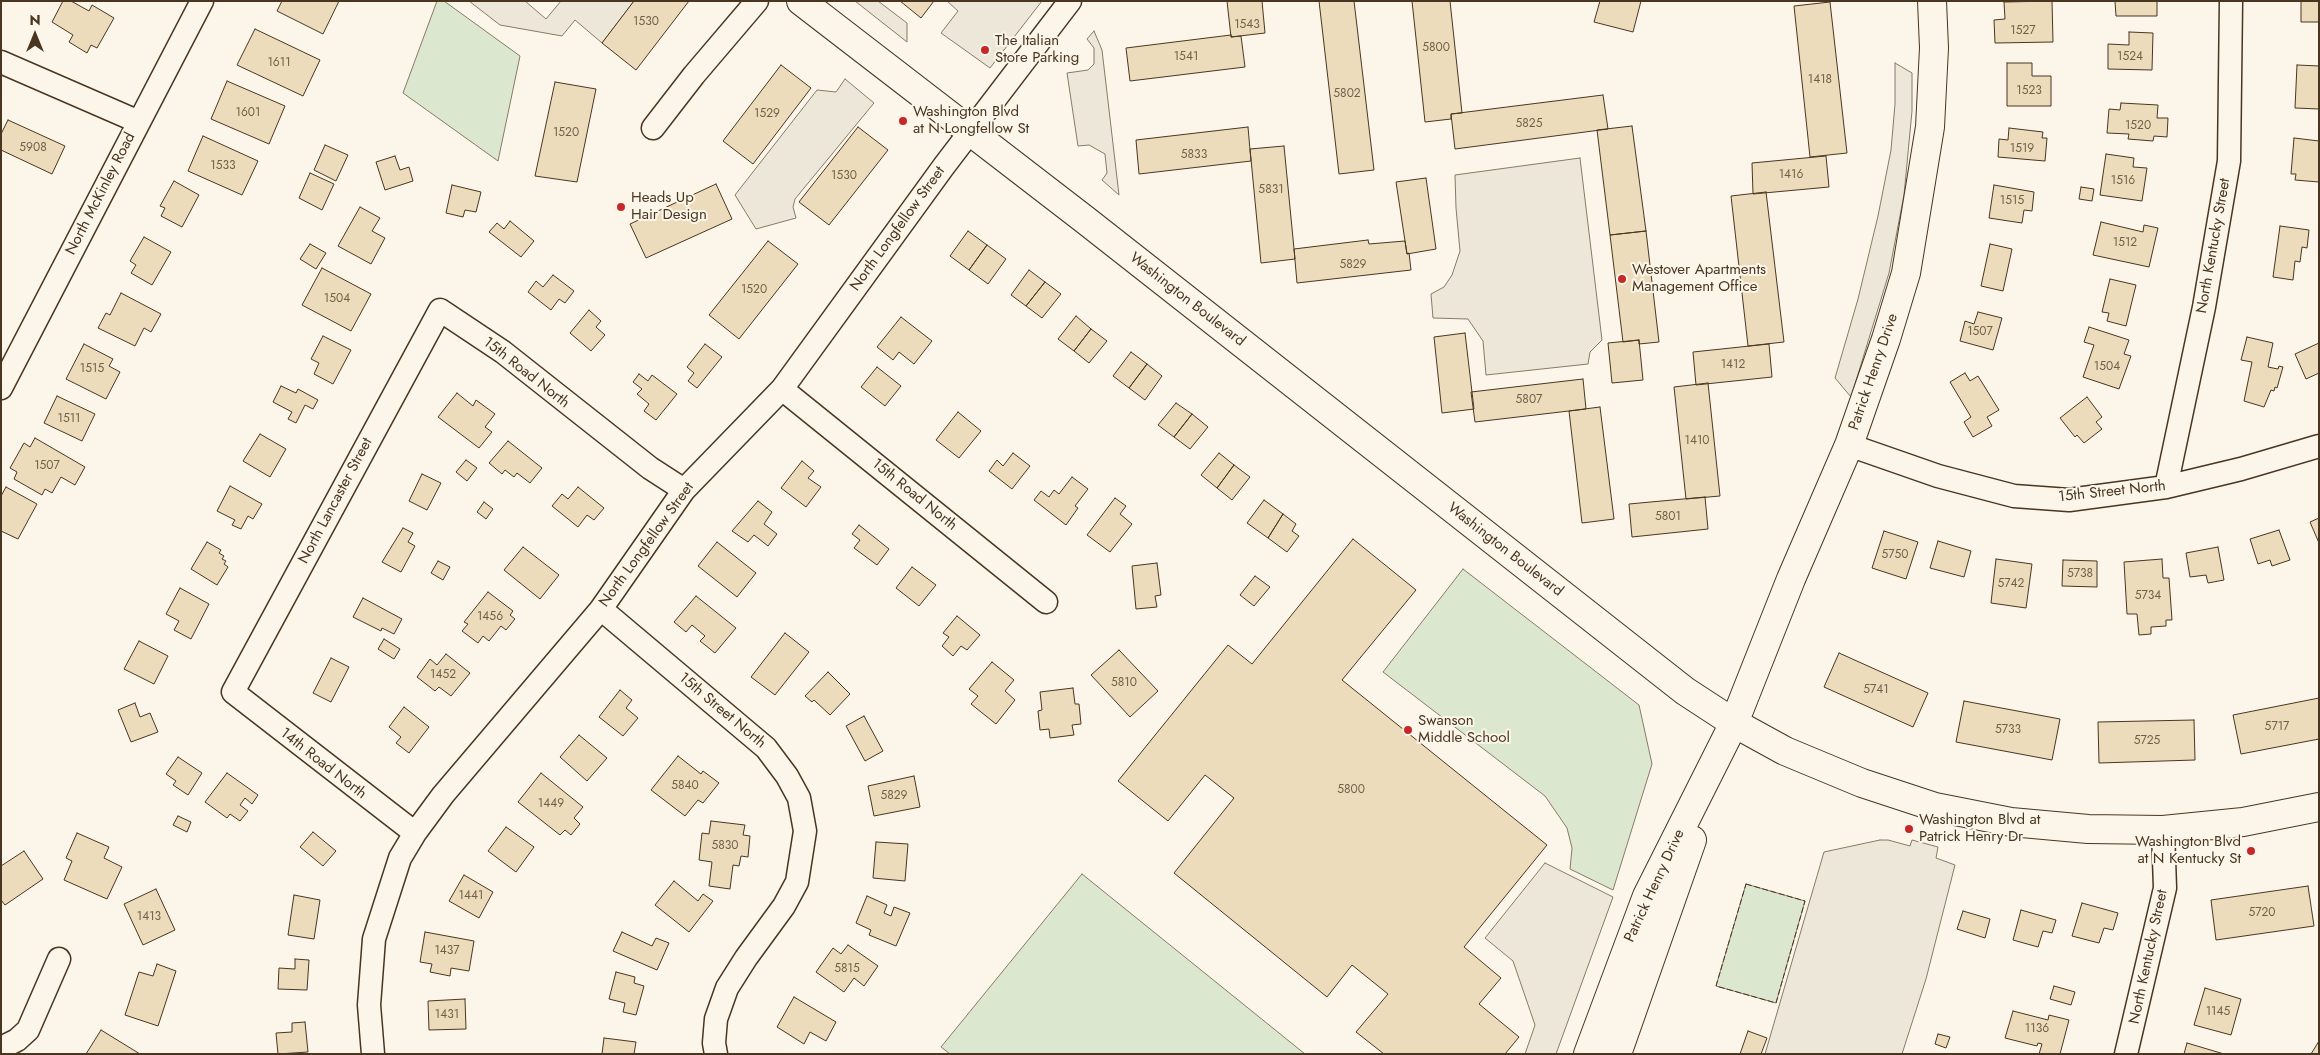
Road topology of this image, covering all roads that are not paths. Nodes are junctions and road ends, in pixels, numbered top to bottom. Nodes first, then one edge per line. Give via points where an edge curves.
1 (202, 1) edge
2 (757, 1) edge
3 (801, 1) edge
4 (1070, 1) edge
5 (1932, 1) edge
6 (2231, 1) edge
7 (1, 62) edge
8 (139, 122) junction
9 (653, 128) dead end
10 (970, 131) junction
11 (440, 310) joint
12 (1, 388) edge
13 (782, 388) junction
14 (1849, 445) junction
15 (2319, 446) edge
16 (2166, 487) junction
17 (684, 490) junction
18 (1046, 602) dead end
19 (601, 609) junction
20 (233, 692) joint
21 (1734, 723) junction
22 (2319, 807) edge
23 (2164, 830) junction
24 (415, 833) junction
25 (59, 959) dead end
26 (1, 1048) edge
27 (373, 1054) edge
28 (716, 1054) edge
29 (1588, 1054) edge
30 (1617, 1054) edge
31 (2126, 1054) edge

1 - 8 street, North McKinley Road
2 - 9 street
3 - 10 main road, Washington Boulevard
4 - 10 street, North Longfellow Street
5 - 14 main road, Patrick Henry Drive via 1934,48 1930,127 1919,206 1906,273
6 - 16 street, North Kentucky Street via 2229,162 2204,307
7 - 8 street
8 - 12 street, North McKinley Road
10 - 13 street, North Longfellow Street
10 - 21 main road, Washington Boulevard via 1685,691
11 - 17 street, 15th Road North via 503,352 650,468
11 - 20 street, North Lancaster Street
13 - 17 street, North Longfellow Street
13 - 18 street, 15th Road North
14 - 16 street, 15th Street North via 1938,476 2014,496 2069,500
14 - 21 main road, Patrick Henry Drive
15 - 16 street, 15th Street North
17 - 19 street, North Longfellow Street
19 - 24 street, North Longfellow Street
19 - 28 street, 15th Street North via 766,748 799,798 805,831 797,882 727,988 716,1019
20 - 24 street, 14th Road North
21 - 23 main road, Washington Boulevard via 1785,751 1862,783 1935,806 2011,822 2088,829
21 - 29 main road, Patrick Henry Drive via 1647,896
21 - 30 main road, Patrick Henry Drive
22 - 23 main road, Washington Boulevard via 2243,822
23 - 31 street, North Kentucky Street via 2165,888
24 - 27 street, North Longfellow Street via 400,858 374,939 369,1005
25 - 26 street via 26,1033

